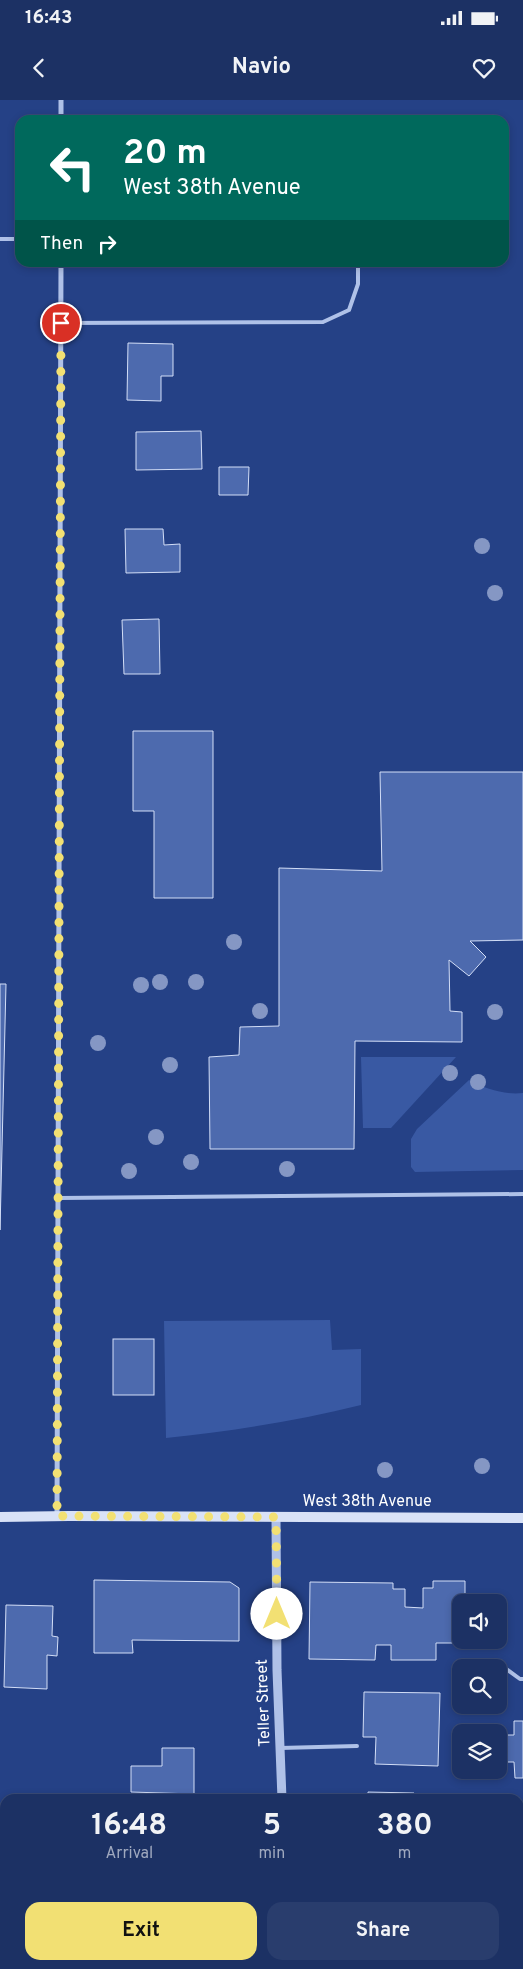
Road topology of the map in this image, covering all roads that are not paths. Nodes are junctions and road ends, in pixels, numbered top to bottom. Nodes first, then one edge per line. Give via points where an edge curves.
1 (61, 100) edge
2 (61, 115) edge
3 (0, 239) edge
4 (15, 239) edge
5 (61, 267) edge
6 (358, 267) edge
7 (61, 323) junction
8 (523, 1194) edge
9 (59, 1198) junction
10 (57, 1516) junction
11 (0, 1517) edge
12 (276, 1517) junction
13 (523, 1518) edge
14 (507, 1670) edge
15 (523, 1679) edge
16 (357, 1746) dead end
17 (280, 1748) junction
18 (282, 1794) edge

1 - 2 street
3 - 4 lane
5 - 7 street
6 - 7 lane via 358,284 349,310 324,322
7 - 9 street
8 - 9 lane
9 - 10 street
10 - 11 main road, West 38th Avenue
10 - 12 main road, West 38th Avenue
12 - 13 main road, West 38th Avenue
12 - 17 street, Teller Street
14 - 15 lane
16 - 17 lane
17 - 18 street, Teller Street

